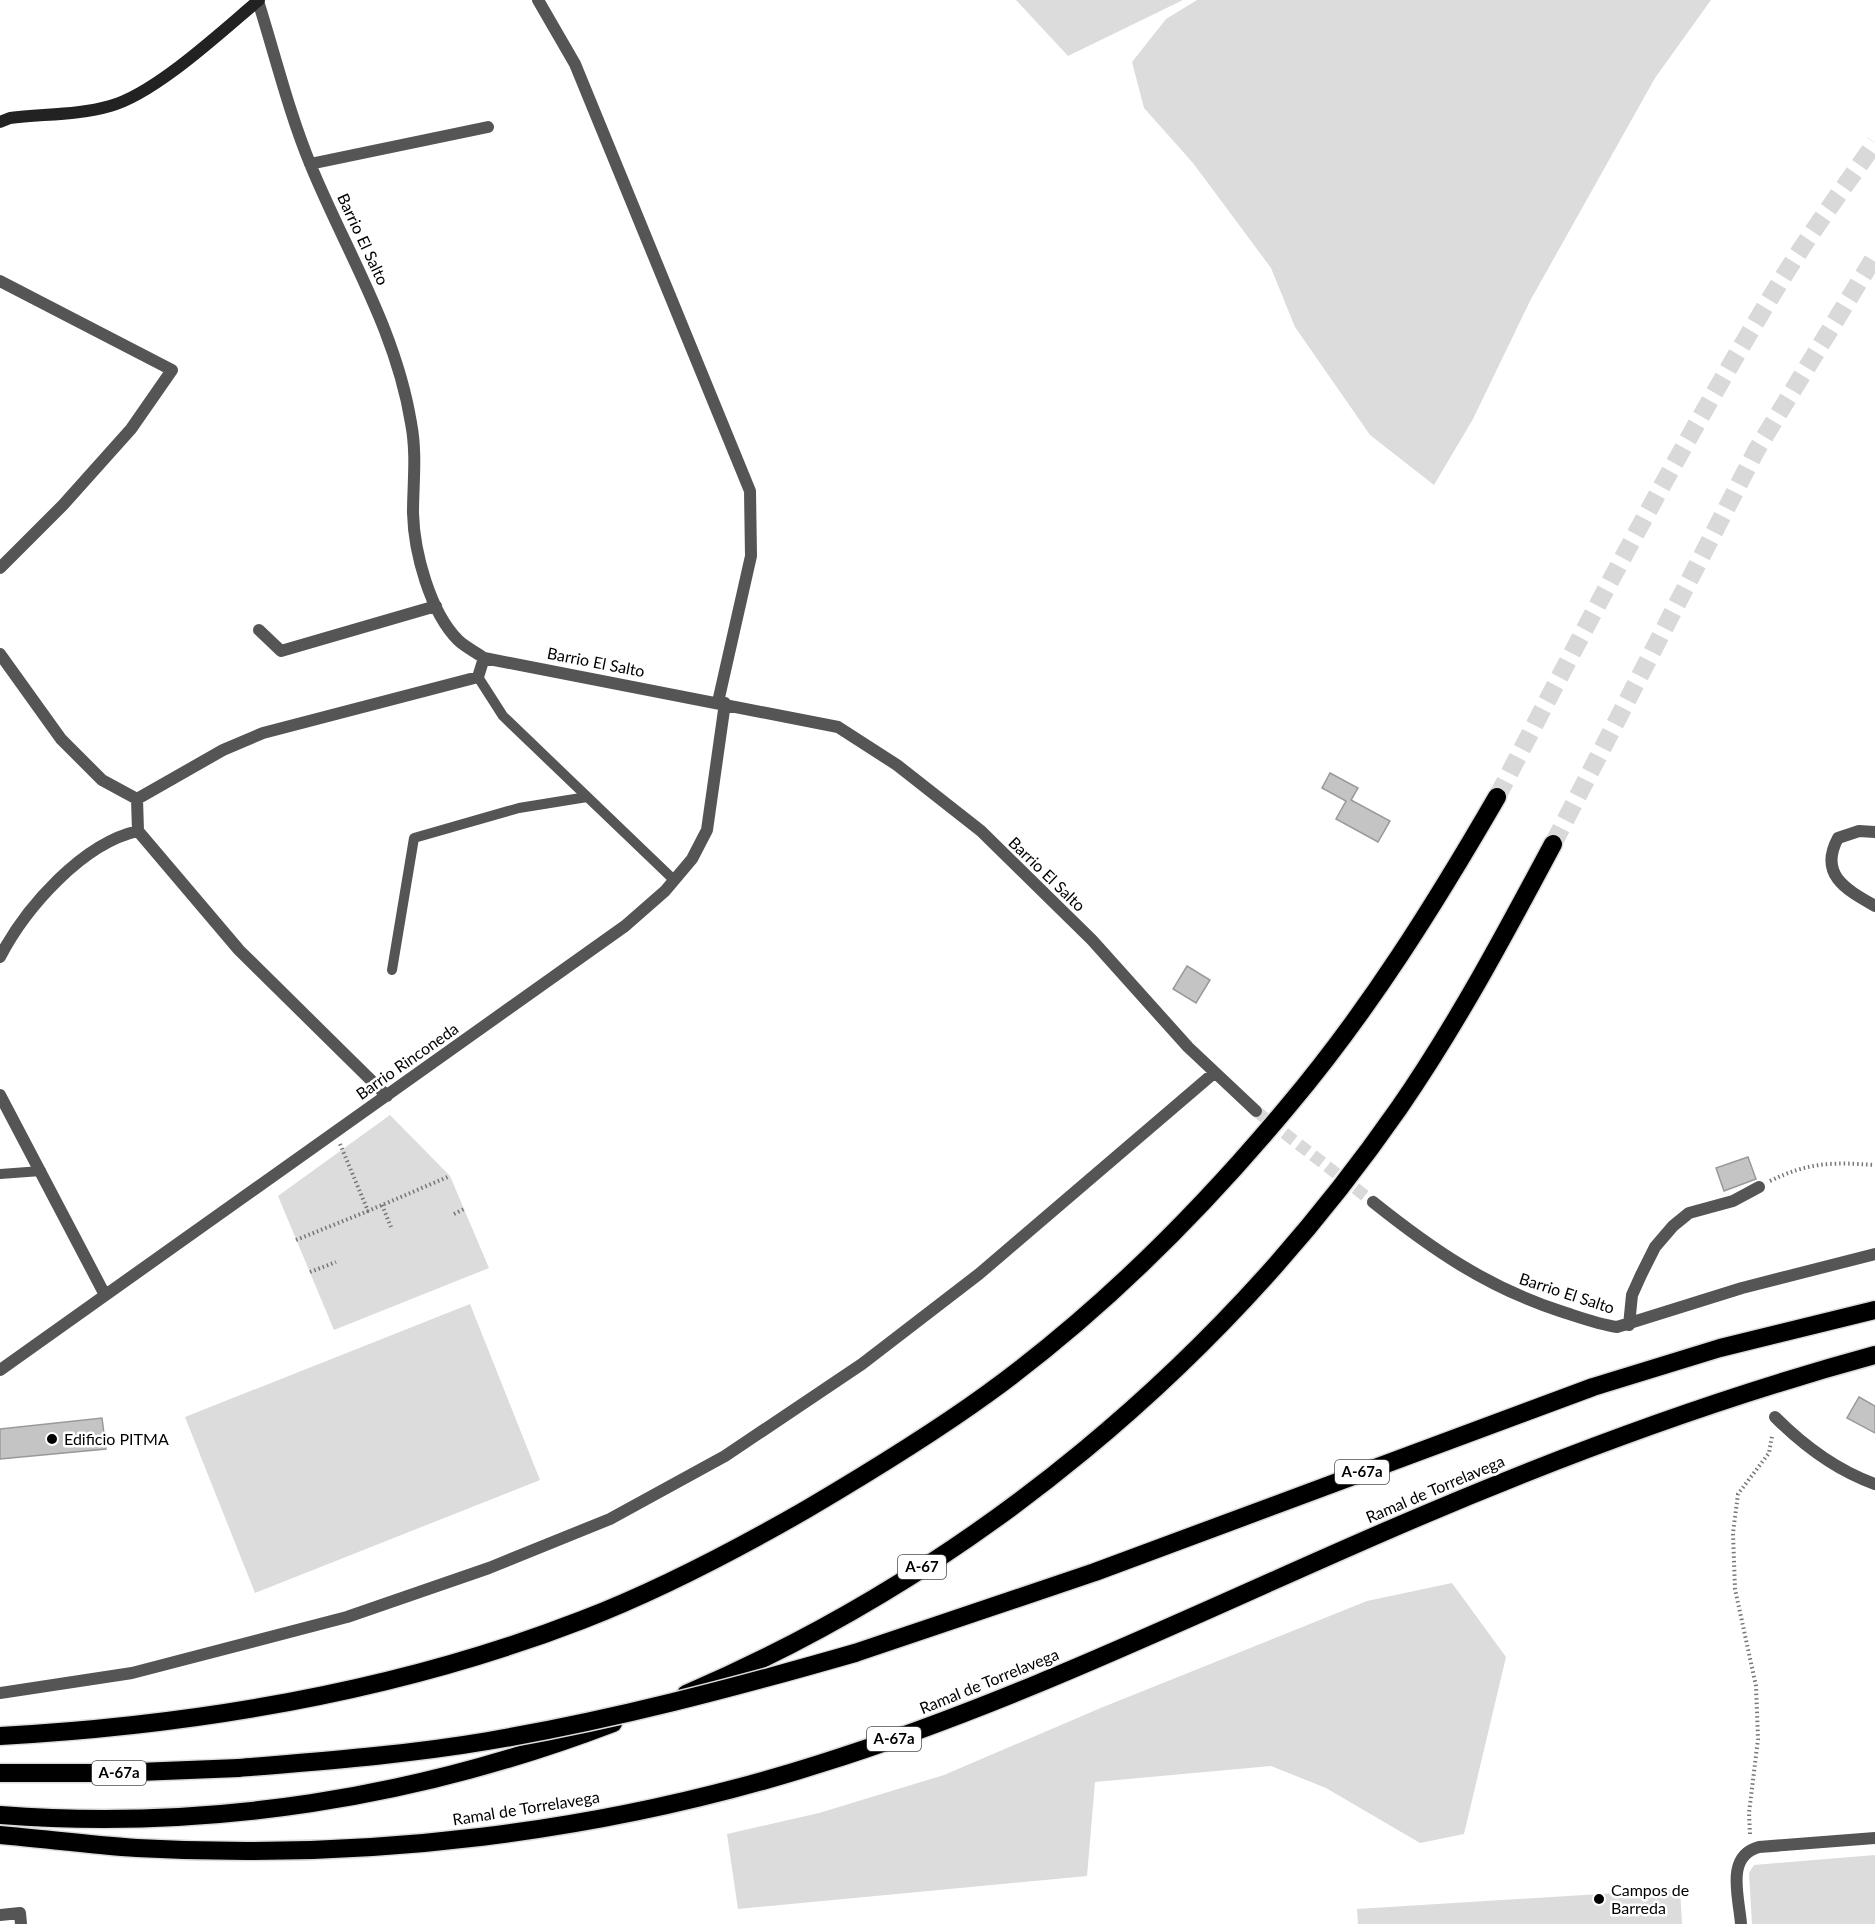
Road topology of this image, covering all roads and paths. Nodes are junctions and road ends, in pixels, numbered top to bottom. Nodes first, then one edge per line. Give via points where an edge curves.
1 (538, 0) edge
2 (258, 1) edge
3 (0, 122) edge
4 (488, 127) dead end
5 (310, 164) junction
6 (0, 281) edge
7 (0, 568) edge
8 (436, 606) junction
9 (259, 630) dead end
10 (0, 654) edge
11 (484, 658) junction
12 (478, 676) junction
13 (721, 703) junction
14 (587, 797) junction
15 (1497, 797) tunnel mouth
16 (136, 799) junction
17 (138, 831) junction
18 (1875, 831) edge
19 (1553, 844) tunnel mouth
20 (674, 880) junction
21 (1875, 906) edge
22 (0, 957) edge
23 (392, 970) dead end
24 (1214, 1073) junction
25 (0, 1095) edge
26 (387, 1096) junction
27 (1256, 1111) tunnel mouth
28 (334, 1133) junction
29 (1875, 1165) edge
30 (41, 1171) junction
31 (0, 1174) edge
32 (450, 1176) dead end
33 (1759, 1187) joint
34 (1373, 1202) tunnel mouth
35 (382, 1204) junction
36 (464, 1209) dead end
37 (368, 1211) junction
38 (454, 1214) dead end
39 (391, 1227) dead end
40 (297, 1240) dead end
41 (1875, 1254) edge
42 (336, 1262) dead end
43 (310, 1272) dead end
44 (105, 1295) junction
45 (1875, 1310) edge
46 (1629, 1325) junction
47 (1875, 1355) edge
48 (0, 1370) edge
49 (1775, 1417) joint
50 (1875, 1484) edge
51 (0, 1693) edge
52 (0, 1736) edge
53 (0, 1773) edge
54 (0, 1815) edge
55 (0, 1835) edge
56 (1875, 1838) edge
57 (1759, 1847) junction
58 (0, 1915) edge
59 (21, 1924) edge
60 (1741, 1924) edge

1 - 13 street, Barrio Rinconeda via 575,64 750,491 751,556
2 - 3 street via 132,98 110,106
2 - 5 street, Barrio El Salto
4 - 5 street
5 - 8 street, Barrio El Salto via 370,292 400,374 416,455 413,515 422,569
6 - 7 street via 172,370 131,429
8 - 9 street via 280,651
8 - 11 street, Barrio El Salto via 458,640
10 - 16 street via 61,739 102,780
11 - 12 street
11 - 13 street, Barrio El Salto
12 - 14 lane via 503,716
12 - 16 street via 263,733 223,750
13 - 20 street, Barrio Rinconeda via 707,830 692,859
13 - 24 street, Barrio El Salto via 838,727 897,765 981,831 1092,940
14 - 20 lane
14 - 23 lane via 519,808 414,838
15 - 52 highway via 1441,893 1368,1002 1291,1103 1198,1208 1107,1296 1036,1355 990,1392 877,1467 690,1573 577,1622 480,1654 398,1678 273,1706 145,1725
16 - 17 street
17 - 22 street via 120,835 70,868 35,904
17 - 26 street via 239,950
18 - 21 street via 1838,838 1830,864 1836,878 1851,892
19 - 54 highway, A-67 via 1498,947 1399,1108 1281,1260 1193,1355 1142,1403 1070,1464 922,1568 718,1680 606,1725 451,1774 329,1803 243,1814 113,1819
20 - 26 street, Barrio Rinconeda via 625,926
24 - 27 street, Barrio El Salto
24 - 51 street via 978,1274 862,1364 725,1456 619,1515 500,1564 347,1617 132,1673
25 - 30 street
26 - 28 street, Barrio Rinconeda
28 - 37 path
28 - 44 street, Barrio Rinconeda
29 - 33 path via 1831,1162 1790,1172
30 - 31 lane
30 - 44 street
32 - 35 path
33 - 46 street via 1733,1200 1689,1213 1673,1226 1655,1247 1632,1295
34 - 46 street, Barrio El Salto via 1426,1244 1494,1285 1603,1325
35 - 37 path
35 - 39 path
36 - 38 path
37 - 40 path
41 - 46 street, Barrio El Salto via 1742,1288
42 - 43 path
44 - 48 street, Barrio Rinconeda
45 - 53 highway, A-67a, bridge via 1720,1348 1593,1387 1095,1572 855,1653 692,1698 537,1732 423,1751 239,1768
47 - 55 highway, Ramal de Torrelavega / A-67a via 1616,1436 1393,1528 984,1706 756,1783 562,1824 386,1845 213,1850 138,1848
49 - 50 street via 1828,1460
49 - 57 path via 1769,1453 1738,1494 1732,1533 1735,1589 1756,1686 1758,1739 1749,1813 1750,1836
56 - 57 street
57 - 60 street via 1743,1854 1737,1864
58 - 59 street via 20,1913

